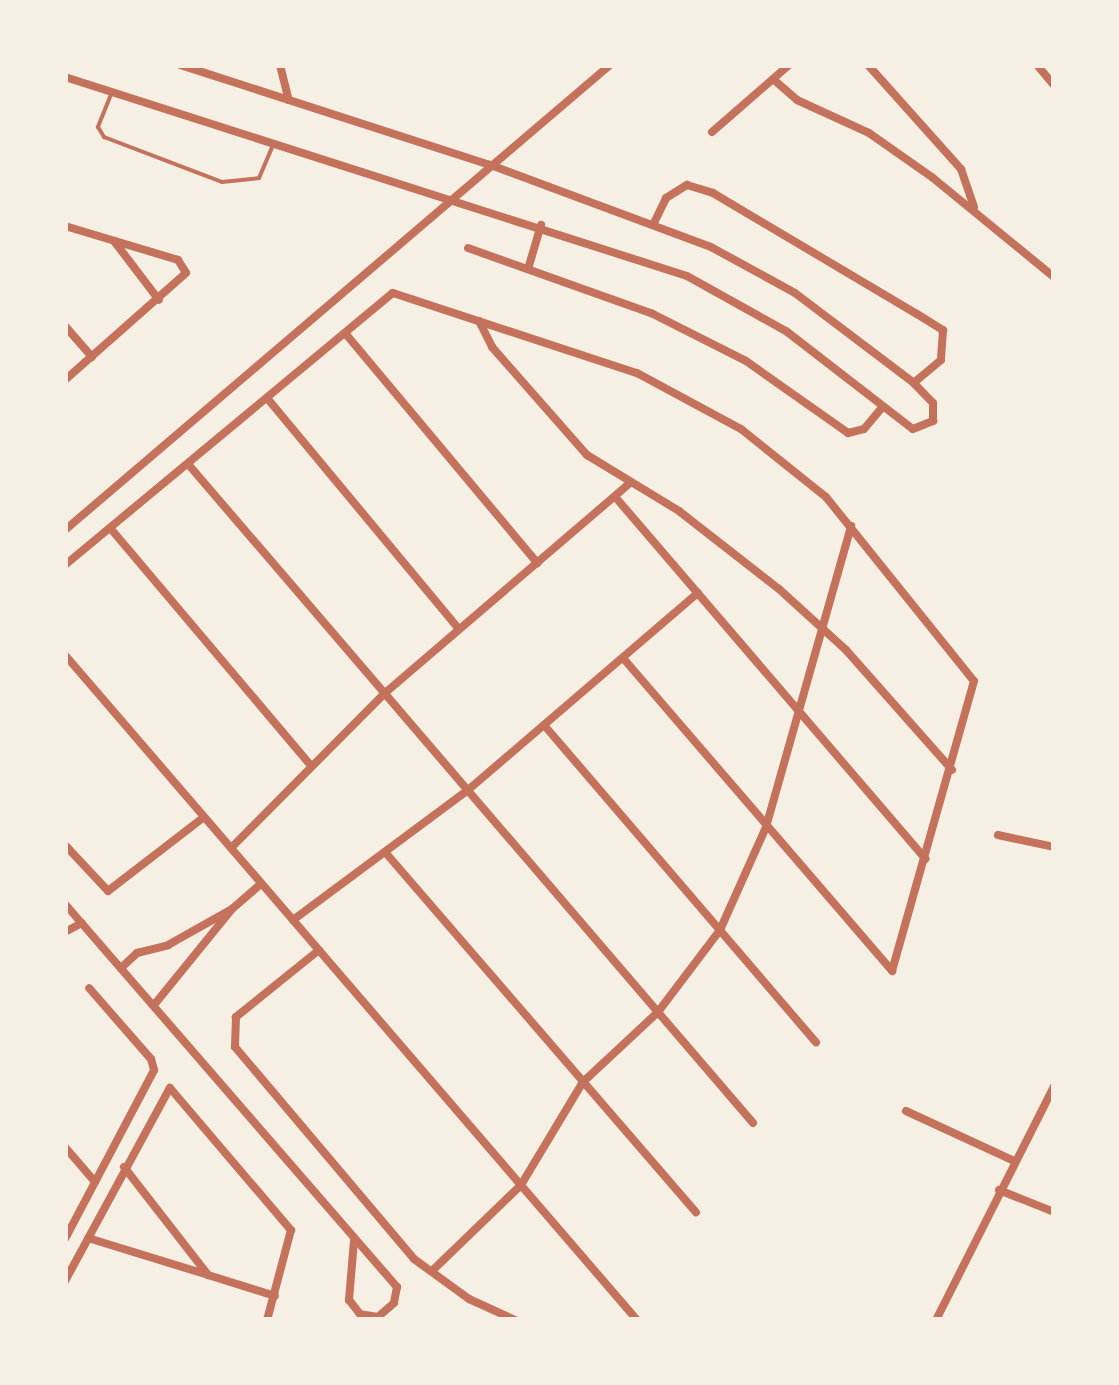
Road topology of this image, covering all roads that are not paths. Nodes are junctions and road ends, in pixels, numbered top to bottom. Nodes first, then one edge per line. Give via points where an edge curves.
1 (182, 65) edge
2 (280, 65) edge
3 (610, 65) edge
4 (790, 65) edge
5 (868, 65) edge
6 (1037, 65) edge
7 (204, 68) edge
8 (65, 78) edge
9 (774, 79) junction
10 (1054, 85) edge
11 (112, 92) junction
12 (290, 100) junction
13 (712, 132) dead end
14 (273, 144) junction
15 (490, 165) junction
16 (452, 200) junction
17 (974, 207) junction
18 (541, 224) junction
19 (653, 225) junction
20 (65, 226) edge
21 (114, 241) junction
22 (468, 248) dead end
23 (528, 270) junction
24 (1054, 277) edge
25 (159, 300) junction
26 (478, 321) junction
27 (65, 326) edge
28 (345, 333) junction
29 (92, 357) junction
30 (65, 380) edge
31 (914, 383) junction
32 (267, 398) junction
33 (881, 409) junction
34 (188, 464) junction
35 (630, 483) junction
36 (617, 499) junction
37 (851, 526) junction
38 (112, 529) junction
39 (65, 530) edge
40 (537, 563) junction
41 (65, 565) edge
42 (698, 593) junction
43 (821, 628) junction
44 (459, 630) junction
45 (65, 656) edge
46 (622, 658) junction
47 (385, 693) junction
48 (800, 710) junction
49 (544, 725) junction
50 (312, 766) junction
51 (952, 770) junction
52 (468, 790) junction
53 (204, 817) junction
54 (766, 827) junction
55 (998, 834) dead end
56 (65, 845) edge
57 (1054, 847) edge
58 (231, 848) junction
59 (384, 852) junction
60 (926, 859) junction
61 (261, 884) junction
62 (65, 904) edge
63 (232, 909) junction
64 (293, 920) junction
65 (82, 923) junction
66 (720, 930) junction
67 (65, 932) edge
68 (319, 950) junction
69 (121, 968) junction
70 (89, 988) dead end
71 (154, 1005) junction
72 (658, 1012) junction
73 (816, 1042) dead end
74 (583, 1082) junction
75 (1054, 1086) edge
76 (906, 1111) dead end
77 (753, 1123) dead end
78 (65, 1147) edge
79 (1014, 1161) junction
80 (124, 1168) junction
81 (95, 1182) junction
82 (521, 1185) junction
83 (999, 1190) junction
84 (696, 1212) dead end
85 (1054, 1212) edge
86 (88, 1238) junction
87 (65, 1239) edge
88 (354, 1241) junction
89 (432, 1271) junction
90 (208, 1275) junction
91 (65, 1281) edge
92 (275, 1296) junction
93 (359, 1317) edge
94 (267, 1320) edge
95 (515, 1320) edge
96 (637, 1320) edge
97 (936, 1320) edge

1 - 7 street
2 - 12 street
3 - 15 street
4 - 9 street
5 - 17 street via 960,169
6 - 10 street
7 - 12 street
8 - 11 street
9 - 13 street
9 - 17 street via 797,100 868,133
11 - 14 street
11 - 14 lane via 98,128 104,136 222,182 258,178
12 - 15 street
14 - 16 street
15 - 16 street
15 - 19 street
16 - 18 street
16 - 39 street
17 - 24 street
18 - 23 street
18 - 33 street via 687,276 786,330
19 - 31 street via 711,246 796,293
19 - 31 street via 666,198 686,185 712,194 930,322 943,330 941,360
20 - 21 street
21 - 25 street
21 - 25 street via 185,264 179,283
22 - 23 street
23 - 33 street via 653,314 746,360 848,433 864,429
25 - 29 street
26 - 28 street via 393,293
26 - 35 street via 492,347 586,455
26 - 37 street via 637,373 741,429
27 - 29 street
28 - 32 street
28 - 40 street
29 - 30 street
31 - 33 street via 933,403 933,422 913,428
32 - 34 street
32 - 44 street
34 - 38 street
34 - 47 street
35 - 36 street
35 - 43 street via 678,511
36 - 40 street
36 - 42 street
37 - 43 street
37 - 51 street via 974,681
38 - 41 street
38 - 50 street
40 - 44 street
42 - 46 street
42 - 48 street
43 - 48 street
43 - 51 street
44 - 47 street
45 - 53 street
46 - 49 street
46 - 54 street
47 - 50 street
47 - 52 street
48 - 54 street
48 - 60 street
49 - 52 street
49 - 66 street
50 - 58 street
51 - 60 street
52 - 59 street
52 - 72 street
53 - 56 street via 108,890
53 - 58 street
54 - 60 street via 892,971
54 - 66 street
55 - 57 street
58 - 61 street
59 - 64 street
59 - 74 street
61 - 63 street
61 - 64 street
62 - 65 street
63 - 69 street
63 - 71 street
64 - 68 street
65 - 67 street
65 - 69 street
66 - 72 street
66 - 73 street
68 - 82 street
68 - 89 street via 236,1017 235,1047 414,1259
69 - 71 street
70 - 81 street via 152,1059 154,1070
71 - 88 street
72 - 74 street
72 - 77 street
74 - 82 street
74 - 84 street
75 - 79 street
76 - 79 street
78 - 81 street
79 - 83 street
80 - 86 street
80 - 90 street
80 - 92 street via 158,1102 176,1090 286,1217 290,1248
81 - 87 street
82 - 89 street
82 - 96 street
83 - 85 street
83 - 97 street
86 - 90 street
86 - 91 street
88 - 93 street via 349,1300
88 - 93 street via 397,1287 394,1303 378,1317
89 - 95 street via 469,1299
90 - 92 street
92 - 94 street

